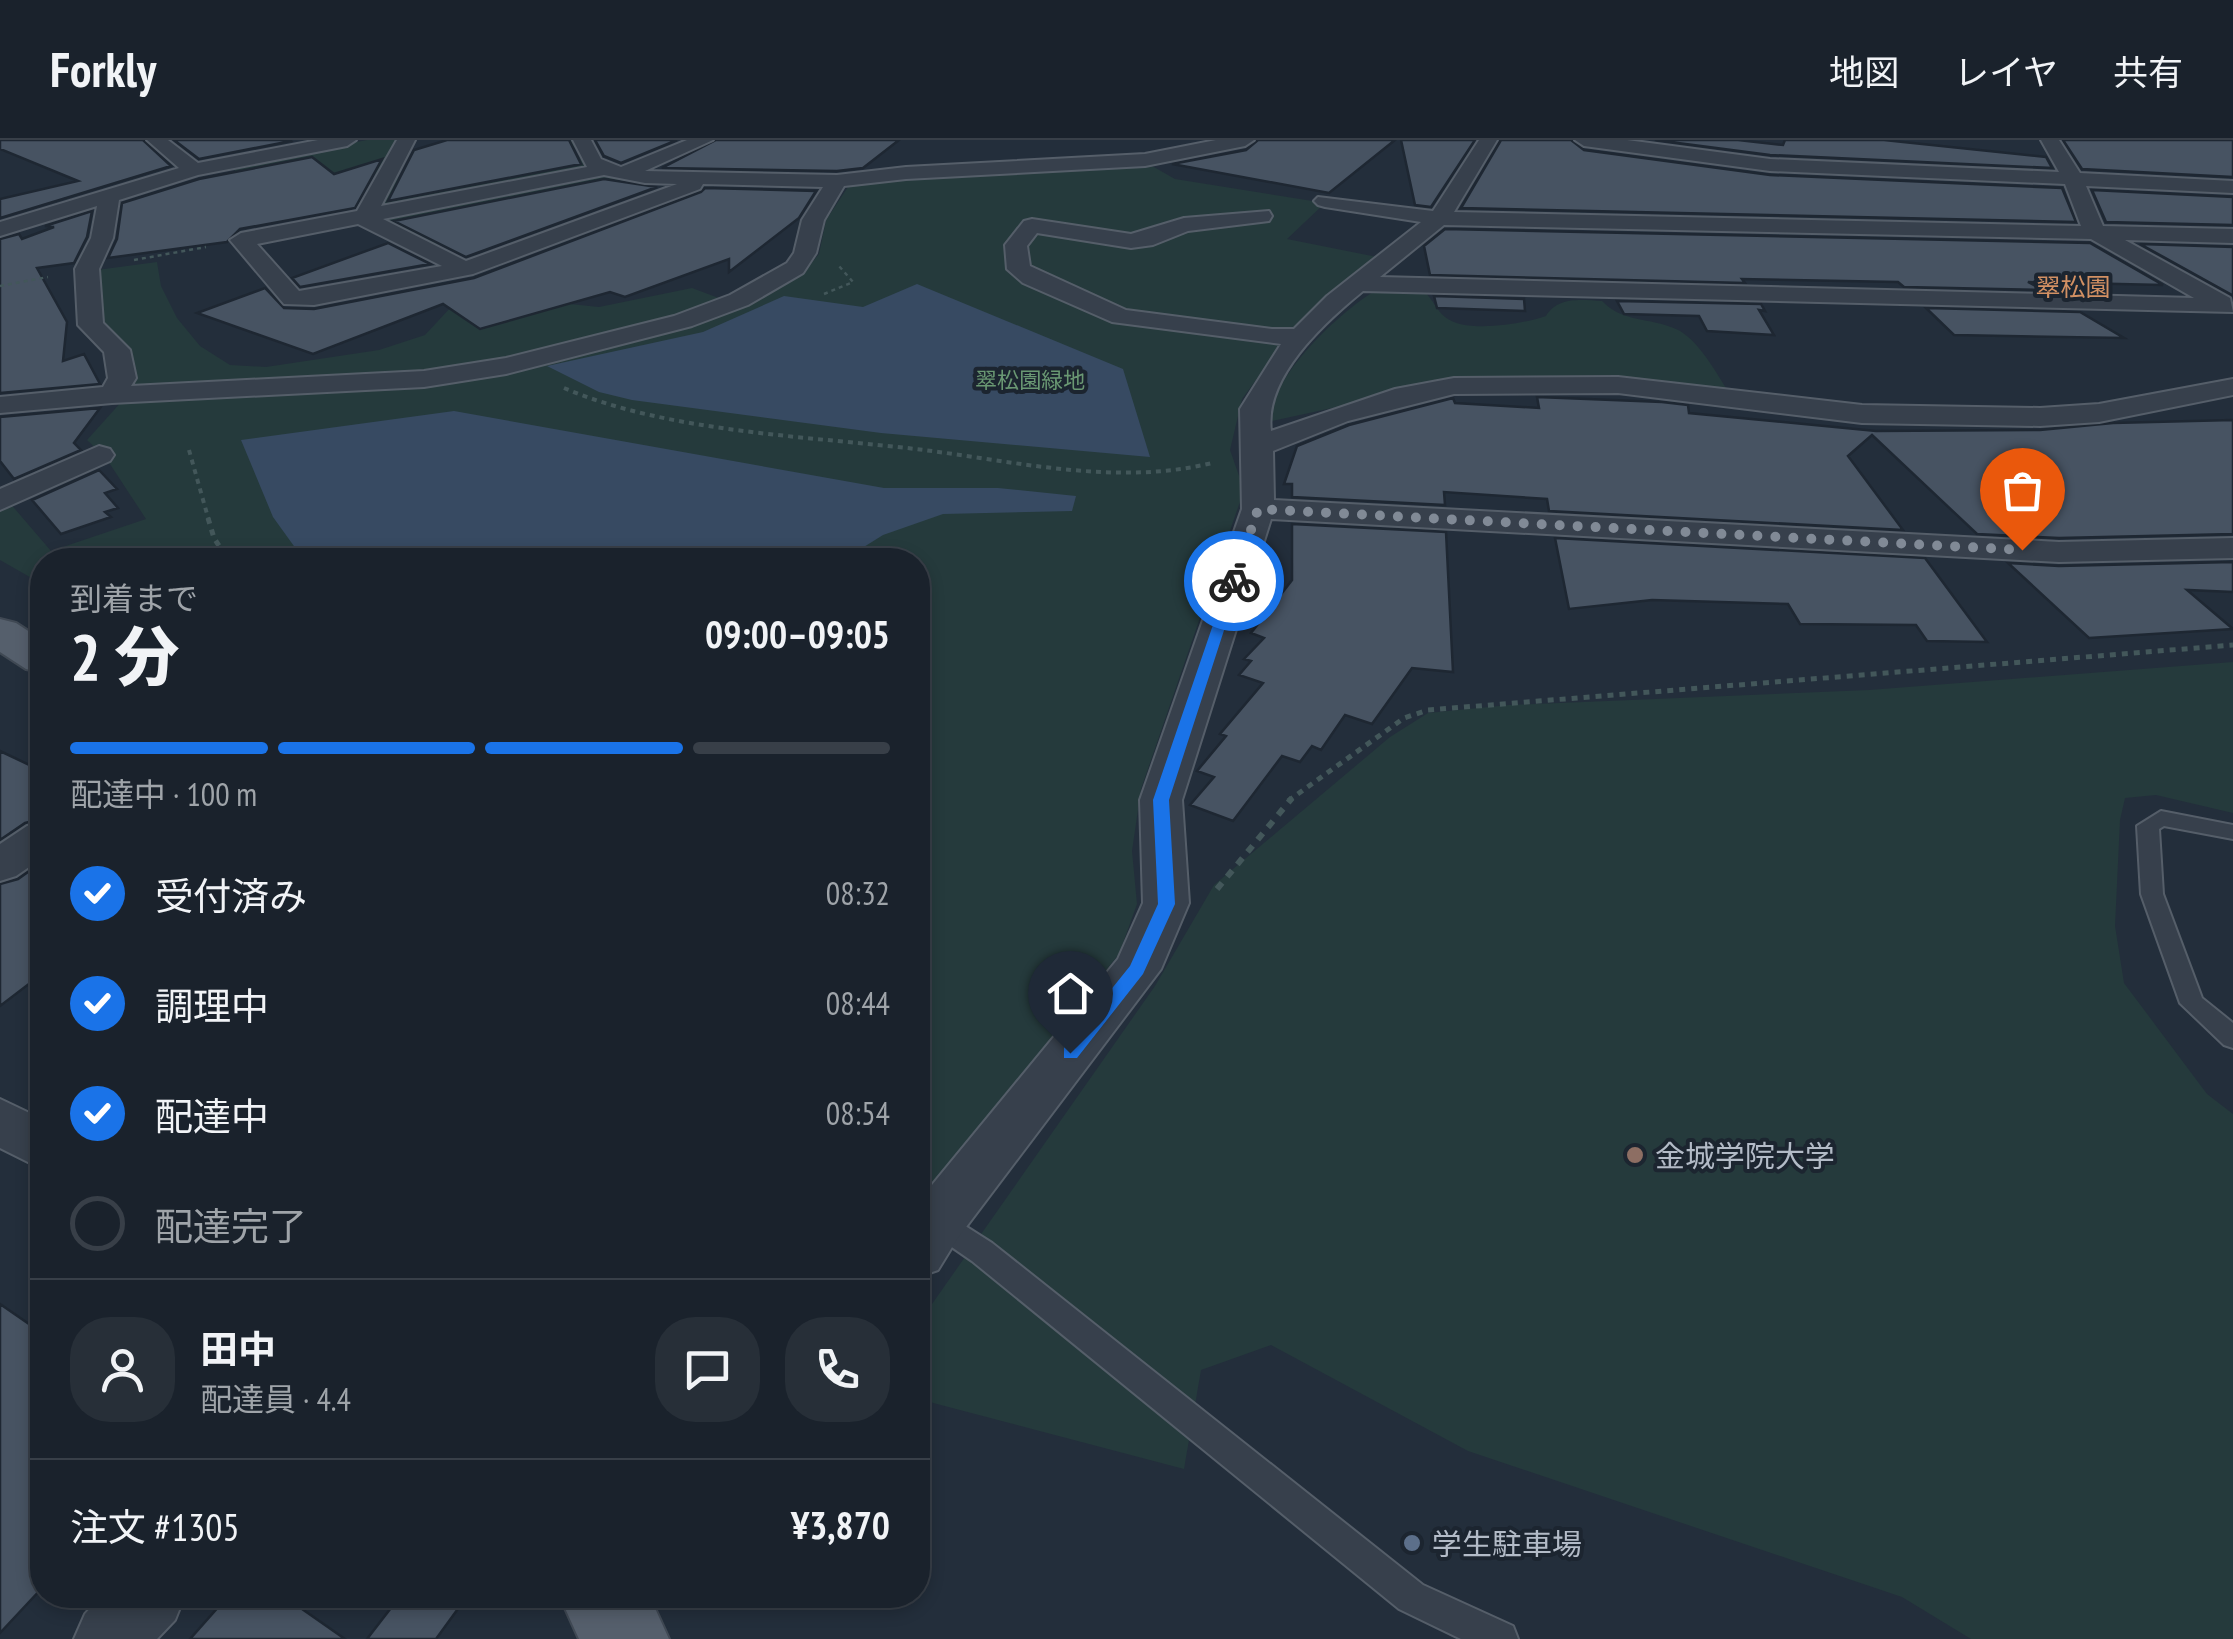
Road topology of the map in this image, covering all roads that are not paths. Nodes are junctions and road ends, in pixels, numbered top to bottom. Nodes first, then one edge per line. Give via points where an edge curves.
1 (156, 140) edge
2 (347, 140) edge
3 (406, 140) edge
4 (582, 140) edge
5 (704, 140) edge
6 (1245, 140) edge
7 (1488, 140) edge
8 (1584, 140) edge
9 (2050, 140) edge
10 (194, 170) junction
11 (612, 171) junction
12 (709, 179) junction
13 (2072, 179) junction
14 (837, 181) junction
15 (2233, 187) edge
16 (108, 194) junction
17 (1325, 201) dead end
18 (1261, 216) dead end
19 (364, 218) junction
20 (1439, 218) junction
21 (3, 227) edge
22 (2094, 232) junction
23 (2233, 236) edge
24 (465, 269) junction
25 (1359, 284) junction
26 (2230, 308) edge
27 (1301, 336) junction
28 (2233, 387) edge
29 (112, 395) junction
30 (0, 405) edge
31 (1258, 450) junction
32 (98, 456) dead end
33 (0, 500) edge
34 (1258, 509) junction
35 (2233, 548) edge
36 (0, 632) edge
37 (30, 651) edge
38 (2233, 832) edge
39 (2233, 1038) edge
40 (930, 1232) edge
41 (930, 1237) edge
42 (138, 1608) edge
43 (110, 1639) edge
44 (1500, 1639) edge

1 - 10 street
2 - 10 street
3 - 19 street
4 - 11 street via 584,155
5 - 11 street
6 - 14 street via 1145,160
7 - 20 street
8 - 13 street via 1770,165
9 - 13 street
10 - 16 street
11 - 12 street
11 - 19 street
12 - 14 street
12 - 24 street
13 - 15 street
13 - 22 street
14 - 29 street via 795,268 683,321 424,379
16 - 21 street
16 - 29 street via 102,238 86,269 91,325 117,350 122,378
17 - 20 street
18 - 27 street via 1184,225 1132,241 1032,226 1016,245 1016,258 1045,287 1122,316
19 - 24 street
19 - 24 street via 241,240 293,298
20 - 22 street
20 - 25 street
22 - 23 street
22 - 26 street
25 - 26 street
25 - 27 street
27 - 31 street via 1254,409
28 - 31 street via 2099,414 2040,417 1862,414 1618,384 1454,386 1338,414
29 - 30 street
31 - 34 street
32 - 33 street
34 - 35 street via 2059,552
34 - 40 street via 1161,800 1166,904 1149,944 1137,969
36 - 37 main road
38 - 39 lane via 2161,818 2148,826 2152,894 2192,1003
41 - 44 lane via 982,1252 1411,1598
42 - 43 street

